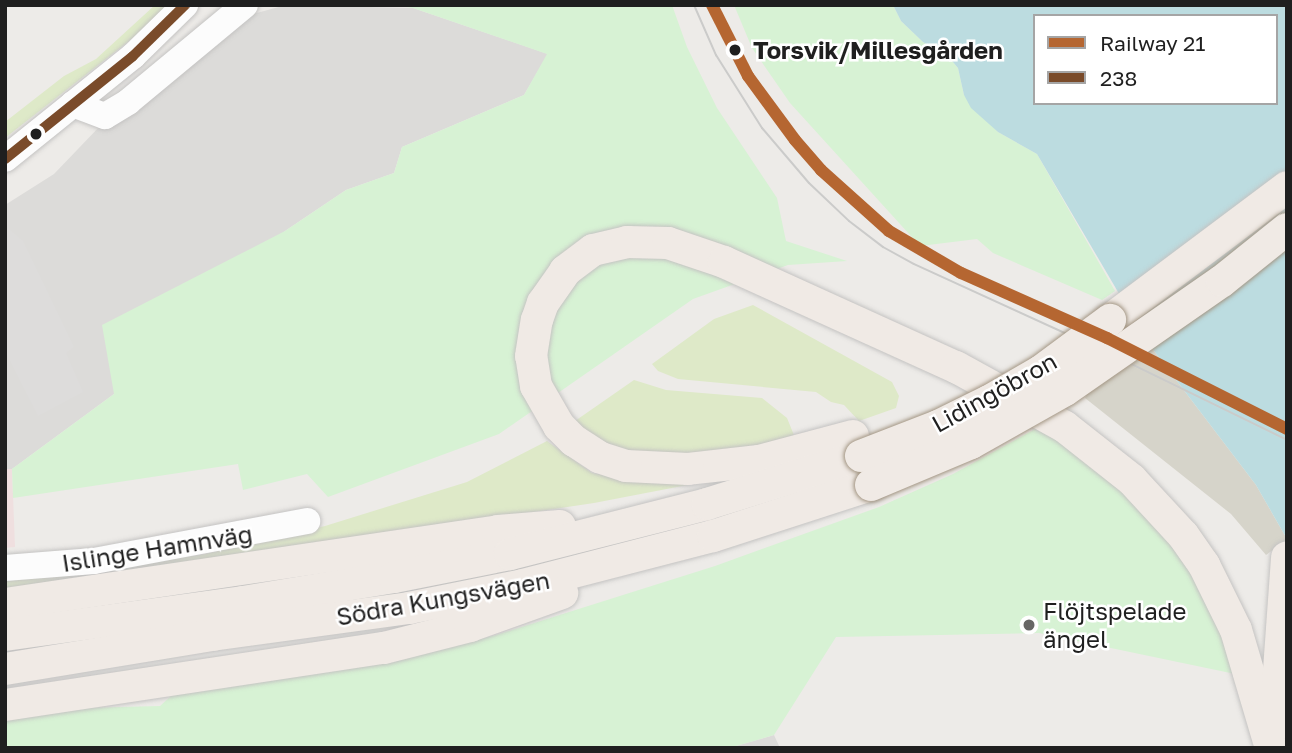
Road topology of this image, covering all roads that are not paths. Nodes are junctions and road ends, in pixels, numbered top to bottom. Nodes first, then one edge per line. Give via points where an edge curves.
1 (185, 5) edge
2 (245, 5) edge
3 (73, 104) junction
4 (5, 159) edge
5 (1287, 187) edge
6 (1287, 229) edge
7 (862, 459) junction
8 (649, 519) junction
9 (307, 522) dead end
10 (666, 549) junction
11 (1287, 557) edge
12 (5, 568) edge
13 (5, 604) edge
14 (5, 635) edge
15 (5, 668) edge
16 (5, 705) edge
17 (1272, 748) edge

1 - 3 street via 133,56
2 - 3 street via 105,116
3 - 4 street
5 - 7 main road, bridge via 1110,320 978,385
6 - 7 main road, Lidingöbron, bridge via 1222,281 1065,390 971,443
7 - 8 main road, Södra Kungsvägen
7 - 10 main road, Södra Kungsvägen
7 - 17 main road, bridge via 759,461 688,469 626,466 599,457 574,442 550,413 536,386 531,356 543,303 577,260 610,244 668,243 724,262 956,367 1065,427 1132,480 1204,565 1236,629
8 - 13 main road via 498,531
8 - 14 main road, Södra Kungsvägen via 394,578
9 - 12 street, Islinge Hamnväg via 94,561
10 - 15 main road, Södra Kungsvägen via 409,608
10 - 16 main road via 549,598 418,640
11 - 17 main road

